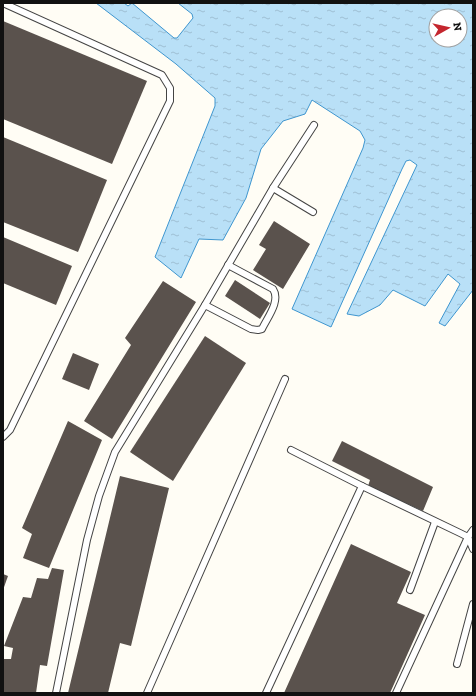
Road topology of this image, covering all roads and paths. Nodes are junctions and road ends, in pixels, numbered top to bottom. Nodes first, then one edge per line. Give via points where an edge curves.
1 (3, 3) edge
2 (314, 125) dead end
3 (273, 188) junction
4 (313, 212) dead end
5 (228, 265) junction
6 (205, 305) junction
7 (285, 379) dead end
8 (3, 438) edge
9 (290, 450) dead end
10 (362, 486) junction
11 (435, 522) junction
12 (473, 530) edge
13 (468, 538) junction
14 (473, 550) edge
15 (410, 590) dead end
16 (473, 604) edge
17 (457, 664) dead end
18 (56, 693) edge
19 (147, 693) edge
20 (266, 693) edge
21 (396, 693) edge

1 - 8 lane via 162,75 170,88 170,100 10,430
2 - 3 lane
3 - 4 lane
3 - 5 lane
5 - 6 lane
5 - 6 lane via 274,289 275,302 262,329 251,329
6 - 18 lane via 115,452 87,540
7 - 19 lane
9 - 10 lane
10 - 11 lane
10 - 20 lane
11 - 13 lane
11 - 15 lane
12 - 13 lane
13 - 14 lane
13 - 21 lane
16 - 17 lane

